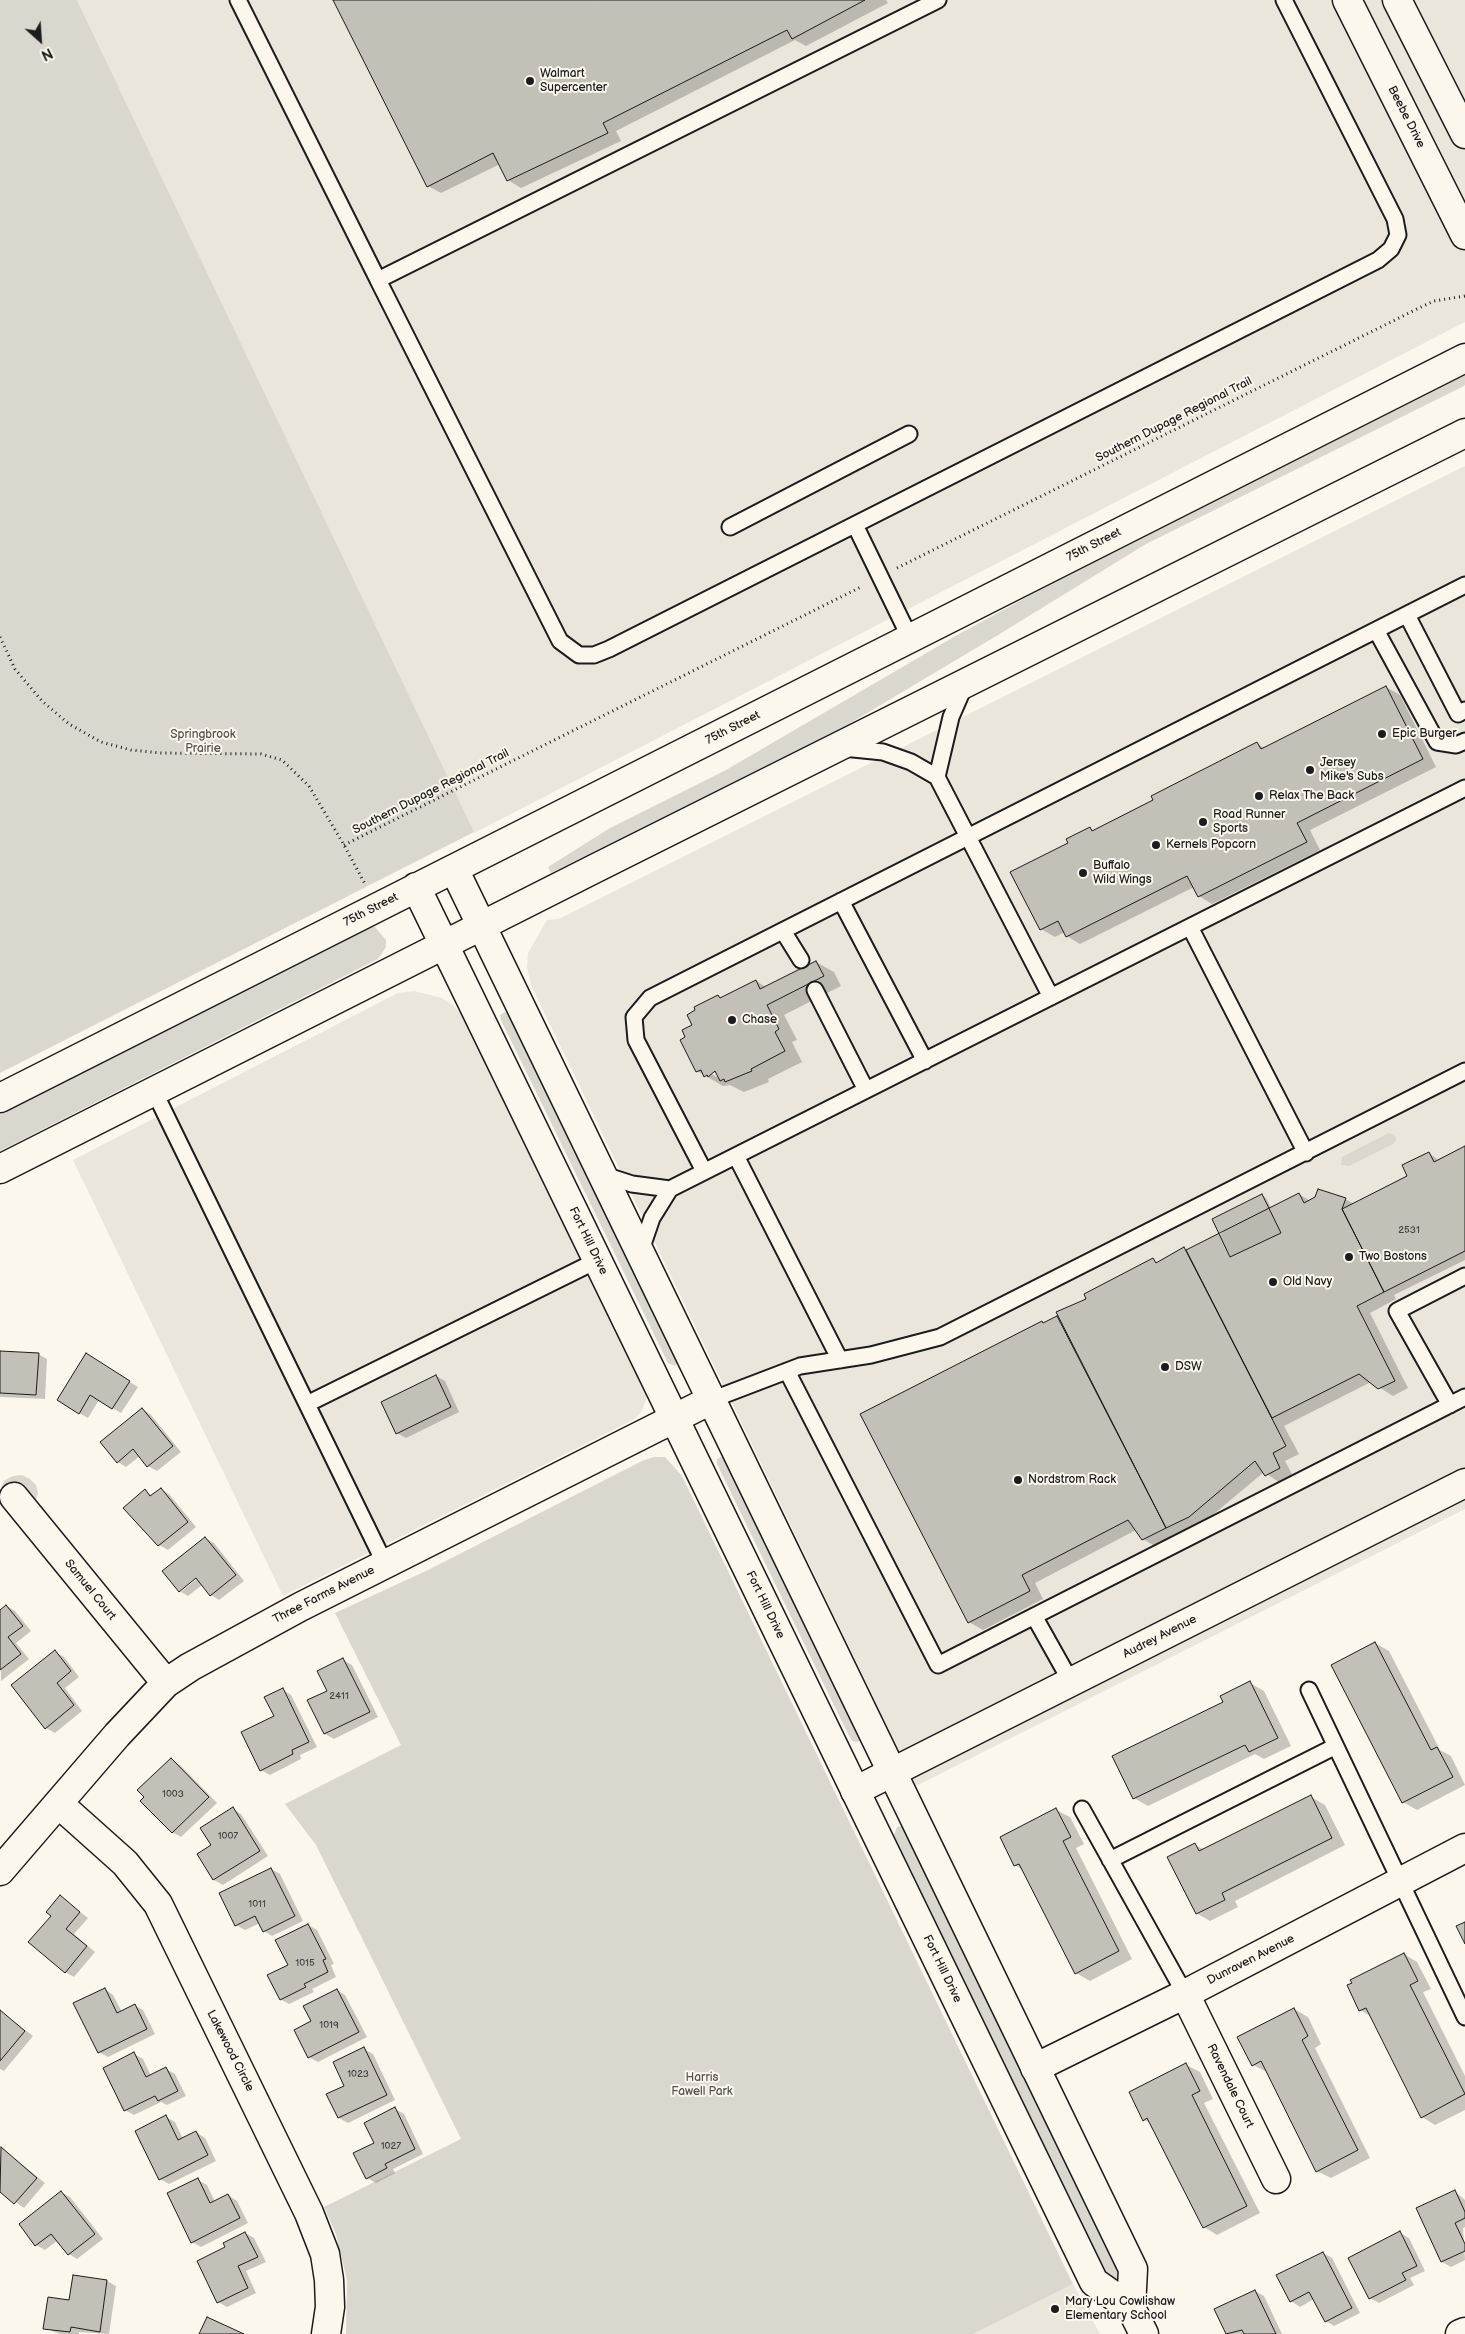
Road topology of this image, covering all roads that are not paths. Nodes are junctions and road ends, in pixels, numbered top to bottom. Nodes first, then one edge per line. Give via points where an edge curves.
1 (238, 0) edge
2 (938, 0) edge
3 (1284, 0) edge
4 (1347, 0) edge
5 (1397, 0) edge
6 (1465, 133) edge
7 (1465, 234) edge
8 (378, 280) junction
9 (1465, 358) edge
10 (909, 434) dead end
11 (1465, 434) edge
12 (855, 525) junction
13 (730, 527) dead end
14 (1465, 585) edge
15 (1407, 615) junction
16 (1376, 630) junction
17 (910, 638) junction
18 (967, 682) junction
19 (1462, 712) edge
20 (1465, 741) edge
21 (836, 747) junction
22 (938, 777) junction
23 (1465, 788) edge
24 (969, 836) junction
25 (454, 869) junction
26 (416, 888) junction
27 (842, 901) junction
28 (481, 926) junction
29 (1190, 927) junction
30 (783, 931) junction
31 (444, 945) junction
32 (801, 960) dead end
33 (815, 990) dead end
34 (1050, 997) junction
35 (925, 1061) junction
36 (1465, 1071) edge
37 (866, 1090) junction
38 (154, 1091) junction
39 (0, 1098) edge
40 (1306, 1153) junction
41 (736, 1156) junction
42 (0, 1169) edge
43 (704, 1172) junction
44 (600, 1173) junction
45 (670, 1189) junction
46 (640, 1254) junction
47 (598, 1260) junction
48 (1465, 1276) edge
49 (840, 1360) junction
50 (787, 1371) junction
51 (1465, 1397) edge
52 (710, 1400) junction
53 (306, 1404) junction
54 (1450, 1404) junction
55 (674, 1418) junction
56 (1465, 1483) edge
57 (14, 1497) dead end
58 (385, 1564) junction
59 (1034, 1616) junction
60 (1071, 1682) junction
61 (166, 1683) junction
62 (1309, 1690) dead end
63 (1334, 1747) junction
64 (892, 1772) junction
65 (855, 1791) junction
66 (59, 1804) junction
67 (1082, 1809) dead end
68 (1465, 1848) edge
69 (1110, 1860) junction
70 (0, 1871) edge
71 (1401, 1883) junction
72 (1185, 1994) junction
73 (1465, 2017) edge
74 (1035, 2068) junction
75 (1276, 2179) dead end
76 (1131, 2308) junction
77 (1465, 2332) edge
78 (326, 2334) edge
79 (1144, 2334) edge
80 (1460, 2334) edge

1 - 8 lane
2 - 8 lane
3 - 12 lane via 1395,219 1398,234 1391,249 1378,260
4 - 7 street, Beebe Drive
5 - 6 street
8 - 12 lane via 560,641 580,655 609,649
9 - 17 street, 75th Street
10 - 13 lane
11 - 18 street
12 - 17 lane
14 - 15 lane
15 - 16 lane
15 - 19 lane
16 - 20 lane via 1437,742 1456,745
16 - 24 lane
17 - 25 street, 75th Street
18 - 21 street
18 - 22 lane via 951,717
21 - 22 lane via 882,752 911,762
21 - 28 street
22 - 24 lane
23 - 29 lane
24 - 27 lane
24 - 34 lane
25 - 26 street, 75th Street
25 - 28 street, Fort Hill Drive
26 - 31 street, Fort Hill Drive
26 - 39 street, 75th Street
27 - 30 lane
27 - 35 lane
28 - 31 street
28 - 44 street, Fort Hill Drive
29 - 34 lane
29 - 40 lane
30 - 32 lane
30 - 43 lane via 650,998 634,1017 636,1040
31 - 38 street
31 - 47 street, Fort Hill Drive
33 - 37 lane
34 - 35 lane
35 - 37 lane
36 - 40 lane
37 - 41 lane
38 - 42 street
38 - 53 lane
40 - 49 lane via 940,1337
41 - 43 lane
41 - 49 lane
43 - 45 lane
44 - 45 lane via 632,1184
44 - 46 street, Fort Hill Drive
45 - 46 lane via 652,1218
46 - 52 street, Fort Hill Drive
47 - 53 lane
47 - 55 street, Fort Hill Drive
48 - 54 lane via 1397,1311
49 - 50 lane
50 - 52 lane
50 - 59 lane via 938,1665
51 - 54 lane
52 - 55 street, Three Farms Avenue
52 - 64 street, Fort Hill Drive
53 - 58 lane
54 - 59 lane
55 - 58 street, Three Farms Avenue
55 - 65 street, Fort Hill Drive
56 - 60 street, Audrey Avenue
57 - 61 street, Samuel Court
58 - 61 street, Three Farms Avenue via 292,1611
59 - 60 lane
60 - 64 street, Audrey Avenue
61 - 66 street, Three Farms Avenue
62 - 63 lane
63 - 69 lane
63 - 71 lane
64 - 65 street, Audrey Avenue
64 - 74 street, Fort Hill Drive
65 - 76 street, Fort Hill Drive via 1094,2282
66 - 70 street, Three Farms Avenue
66 - 78 street, Lakewood Circle via 125,1863 158,1904 309,2213 325,2254 330,2280
67 - 69 lane
68 - 71 street, Dunraven Avenue
69 - 72 lane
71 - 72 street, Dunraven Avenue
71 - 73 lane
72 - 74 street, Dunraven Avenue
72 - 75 street, Ravendale Court
74 - 76 street, Fort Hill Drive via 1133,2269
76 - 79 street, Fort Hill Drive
77 - 80 street

